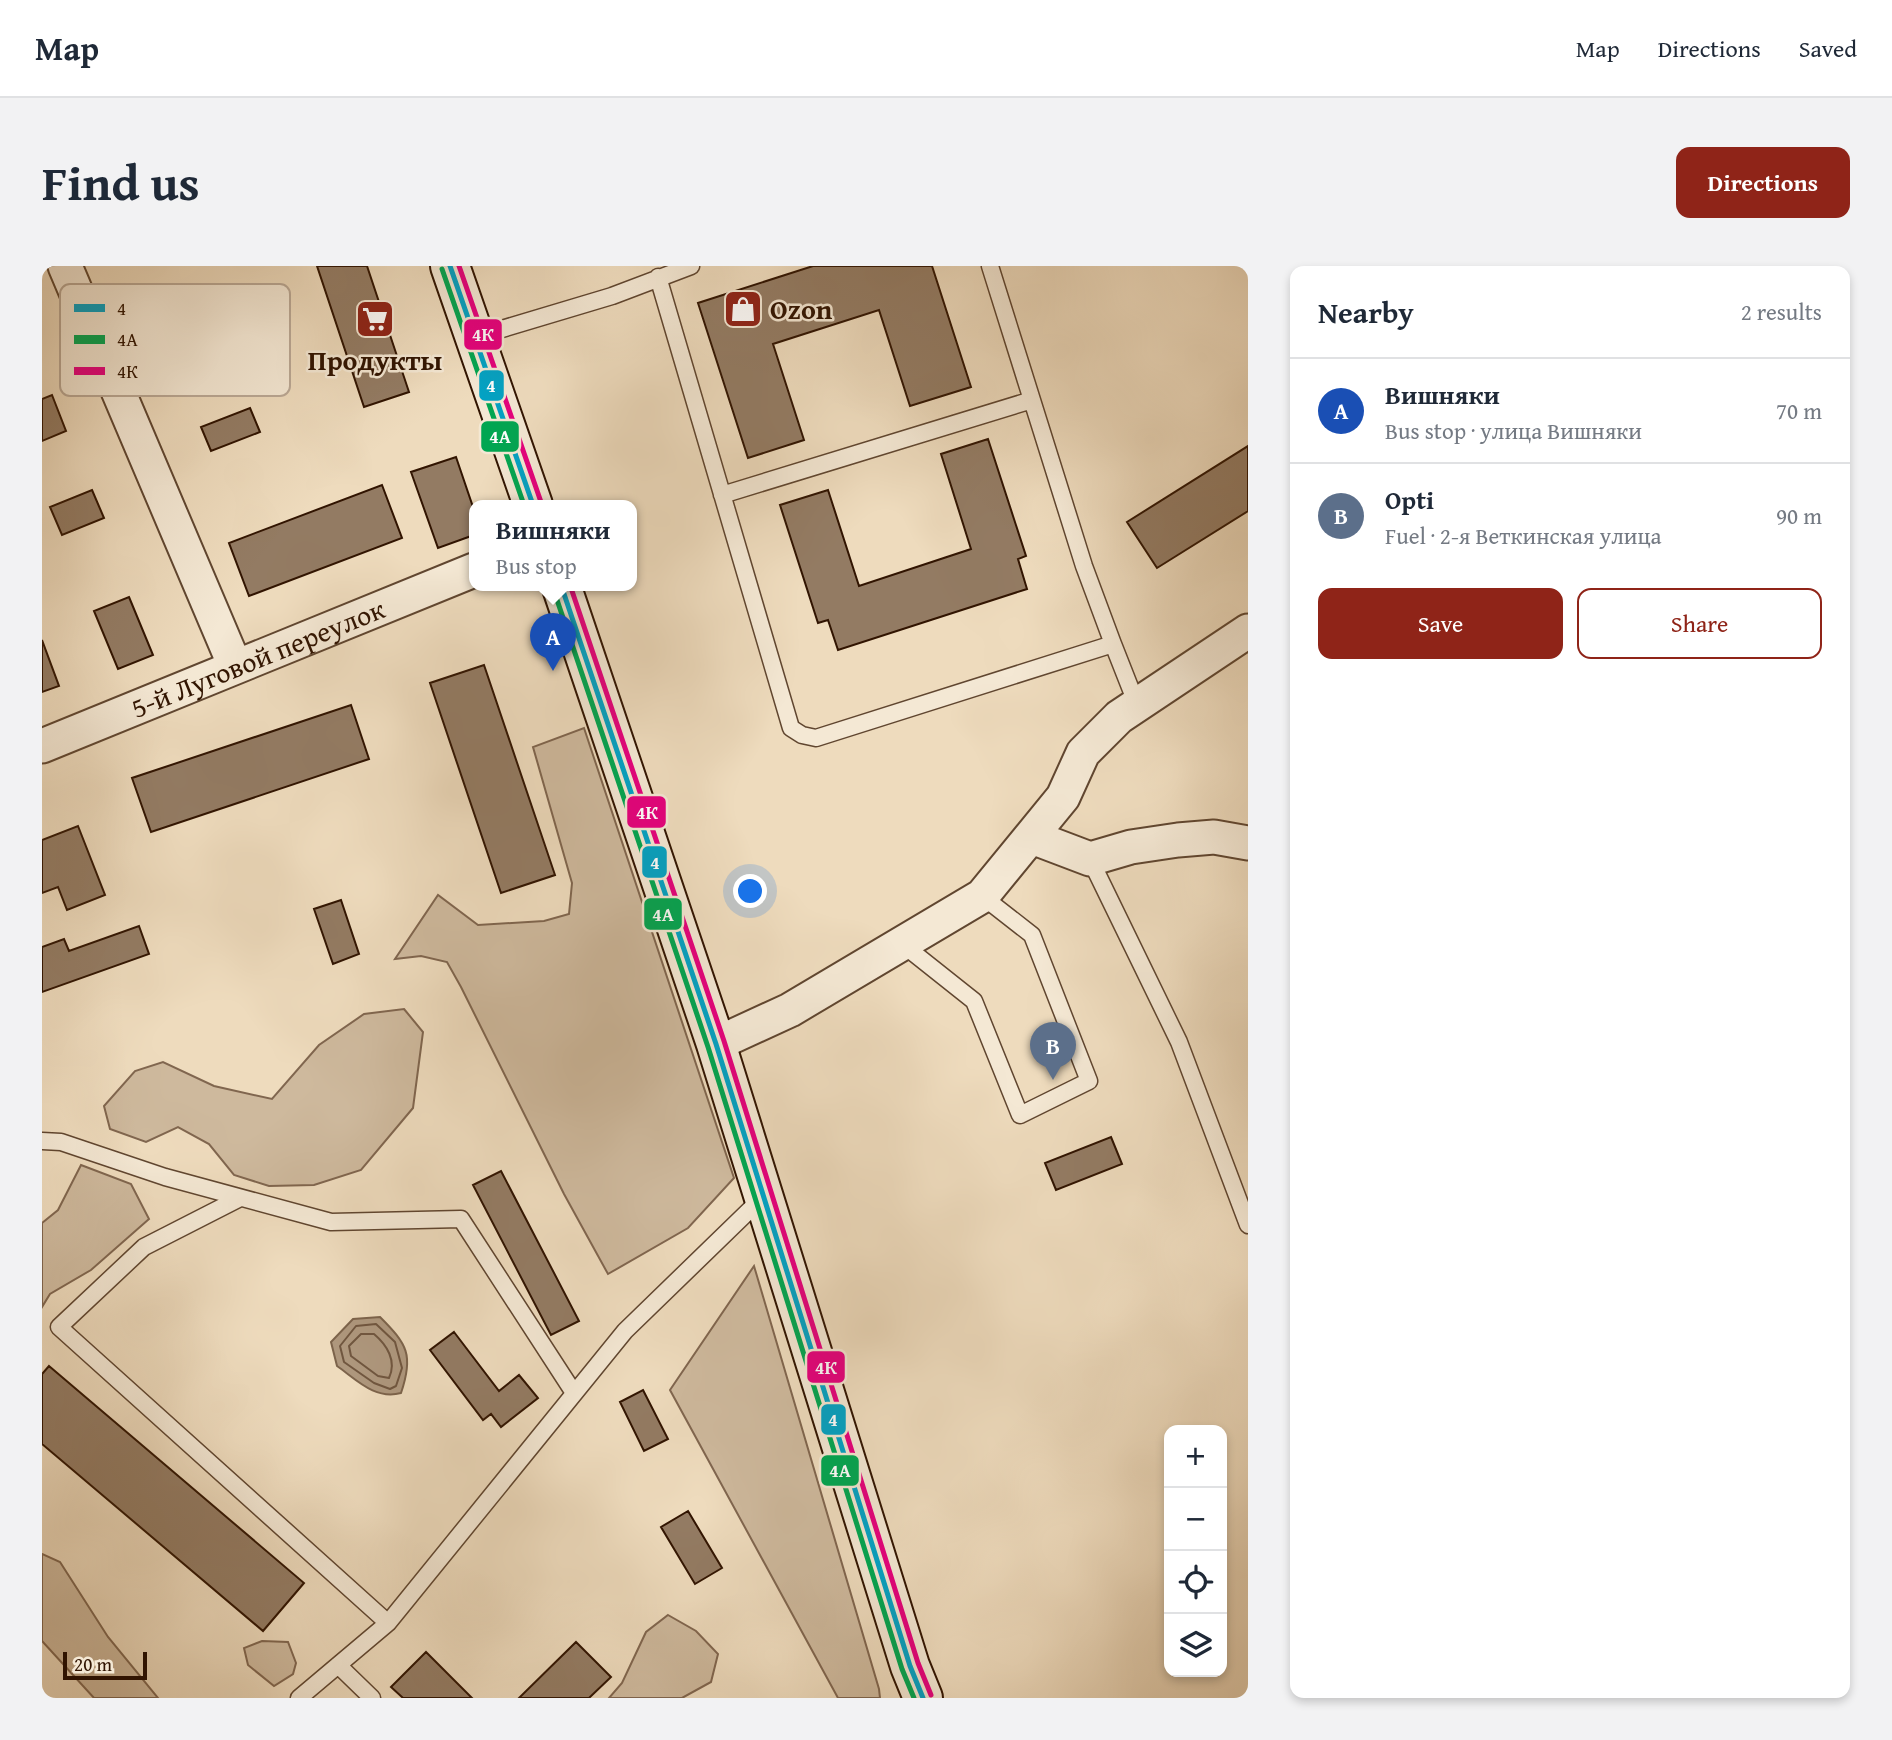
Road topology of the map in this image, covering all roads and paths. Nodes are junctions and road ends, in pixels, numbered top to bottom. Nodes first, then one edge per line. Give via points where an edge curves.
1 (65, 266) edge
2 (450, 266) edge
3 (691, 266) edge
4 (990, 266) edge
5 (658, 277) junction
6 (73, 284) edge
7 (475, 337) junction
8 (120, 396) edge
9 (1032, 401) junction
10 (722, 495) junction
11 (531, 500) edge
12 (469, 572) edge
13 (563, 591) edge
14 (1248, 631) edge
15 (1113, 644) junction
16 (234, 666) junction
17 (1138, 705) junction
18 (42, 746) edge
19 (1032, 837) junction
20 (1248, 843) edge
21 (1090, 859) junction
22 (982, 896) junction
23 (901, 943) junction
24 (716, 1044) junction
25 (42, 1140) edge
26 (763, 1196) junction
27 (240, 1198) junction
28 (1248, 1225) edge
29 (575, 1393) junction
30 (388, 1623) junction
31 (338, 1665) junction
32 (299, 1698) edge
33 (372, 1698) edge
34 (923, 1698) edge

1 - 6 street
2 - 7 street
3 - 5 lane
4 - 9 lane
5 - 7 lane via 612,296
5 - 10 lane
7 - 11 street
8 - 16 street
9 - 10 lane
9 - 15 lane
10 - 15 lane via 790,728 802,735 816,738
12 - 16 street, 5-й Луговой переулок
13 - 24 street
14 - 17 street
15 - 17 lane
16 - 18 street, 5-й Луговой переулок
17 - 19 street via 1083,753 1063,797
19 - 21 street
19 - 22 street
20 - 21 street via 1214,837 1178,839
21 - 28 lane via 1179,1042
22 - 23 street
22 - 23 lane via 1032,934 1089,1081 1020,1115 974,1001
23 - 24 street via 790,1010
24 - 26 street
25 - 27 lane
26 - 29 lane via 625,1331
26 - 34 street
27 - 29 lane via 331,1222 461,1219
27 - 30 lane via 144,1247 59,1327
29 - 30 lane
30 - 31 lane
31 - 32 lane
31 - 33 lane

